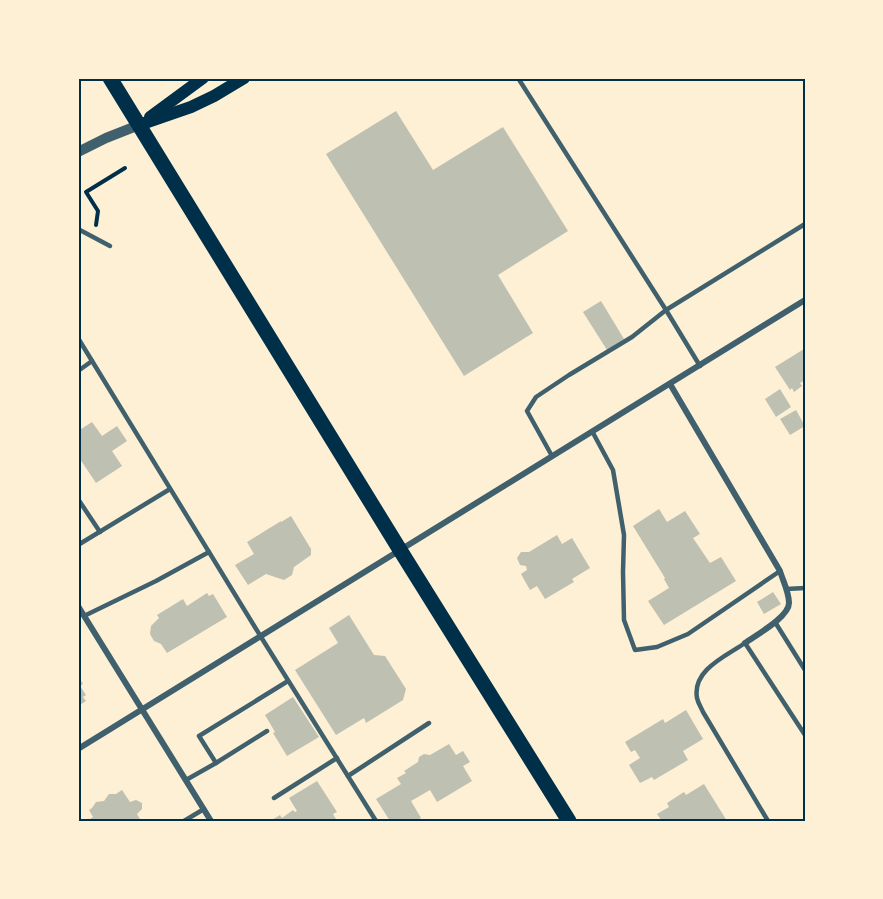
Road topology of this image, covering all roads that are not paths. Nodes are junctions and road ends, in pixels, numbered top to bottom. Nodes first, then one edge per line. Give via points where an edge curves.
1 (110, 78) edge
2 (203, 78) edge
3 (244, 78) edge
4 (518, 78) edge
5 (139, 125) junction
6 (78, 152) edge
7 (805, 224) edge
8 (78, 229) edge
9 (110, 246) dead end
10 (805, 300) edge
11 (666, 310) junction
12 (78, 338) edge
13 (92, 361) junction
14 (699, 366) junction
15 (78, 370) edge
16 (670, 384) junction
17 (592, 431) junction
18 (552, 456) junction
19 (170, 489) junction
20 (78, 499) edge
21 (100, 532) junction
22 (78, 545) edge
23 (400, 550) junction
24 (209, 552) junction
25 (780, 571) junction
26 (805, 588) edge
27 (786, 589) junction
28 (78, 606) edge
29 (84, 616) junction
30 (775, 622) junction
31 (261, 637) junction
32 (745, 643) junction
33 (805, 670) edge
34 (288, 681) junction
35 (142, 710) junction
36 (429, 723) dead end
37 (267, 731) dead end
38 (805, 735) edge
39 (78, 749) edge
40 (337, 759) junction
41 (216, 763) junction
42 (348, 776) junction
43 (186, 780) junction
44 (274, 798) dead end
45 (204, 809) junction
46 (184, 821) edge
47 (211, 821) edge
48 (376, 821) edge
49 (569, 821) edge
50 (768, 821) edge

1 - 5 main road
2 - 5 main road
3 - 5 main road via 191,107
4 - 11 lane
5 - 6 street
5 - 23 main road
7 - 11 lane
8 - 9 lane
10 - 14 street
11 - 14 lane
11 - 18 lane via 632,338 536,397 527,411
12 - 13 lane
13 - 15 lane
13 - 19 lane
14 - 16 street
16 - 17 street
16 - 25 street
17 - 18 street
17 - 25 lane via 613,470 624,535 624,620 635,650 657,647 688,634
18 - 23 street
19 - 21 lane
19 - 24 lane
20 - 21 lane
21 - 22 lane
23 - 31 street
23 - 49 main road
24 - 29 lane
24 - 31 lane
25 - 27 street
26 - 27 lane
27 - 30 street via 789,604
28 - 29 street
29 - 35 street
30 - 32 street
30 - 33 lane
31 - 34 lane
31 - 35 street
32 - 38 lane
32 - 50 lane via 709,667 700,678 698,698
34 - 40 lane
34 - 41 lane via 199,736
35 - 39 street
35 - 43 street
36 - 42 lane
37 - 41 lane
40 - 42 lane
40 - 44 lane
41 - 43 lane
42 - 48 lane
43 - 45 street
45 - 46 lane
45 - 47 street

